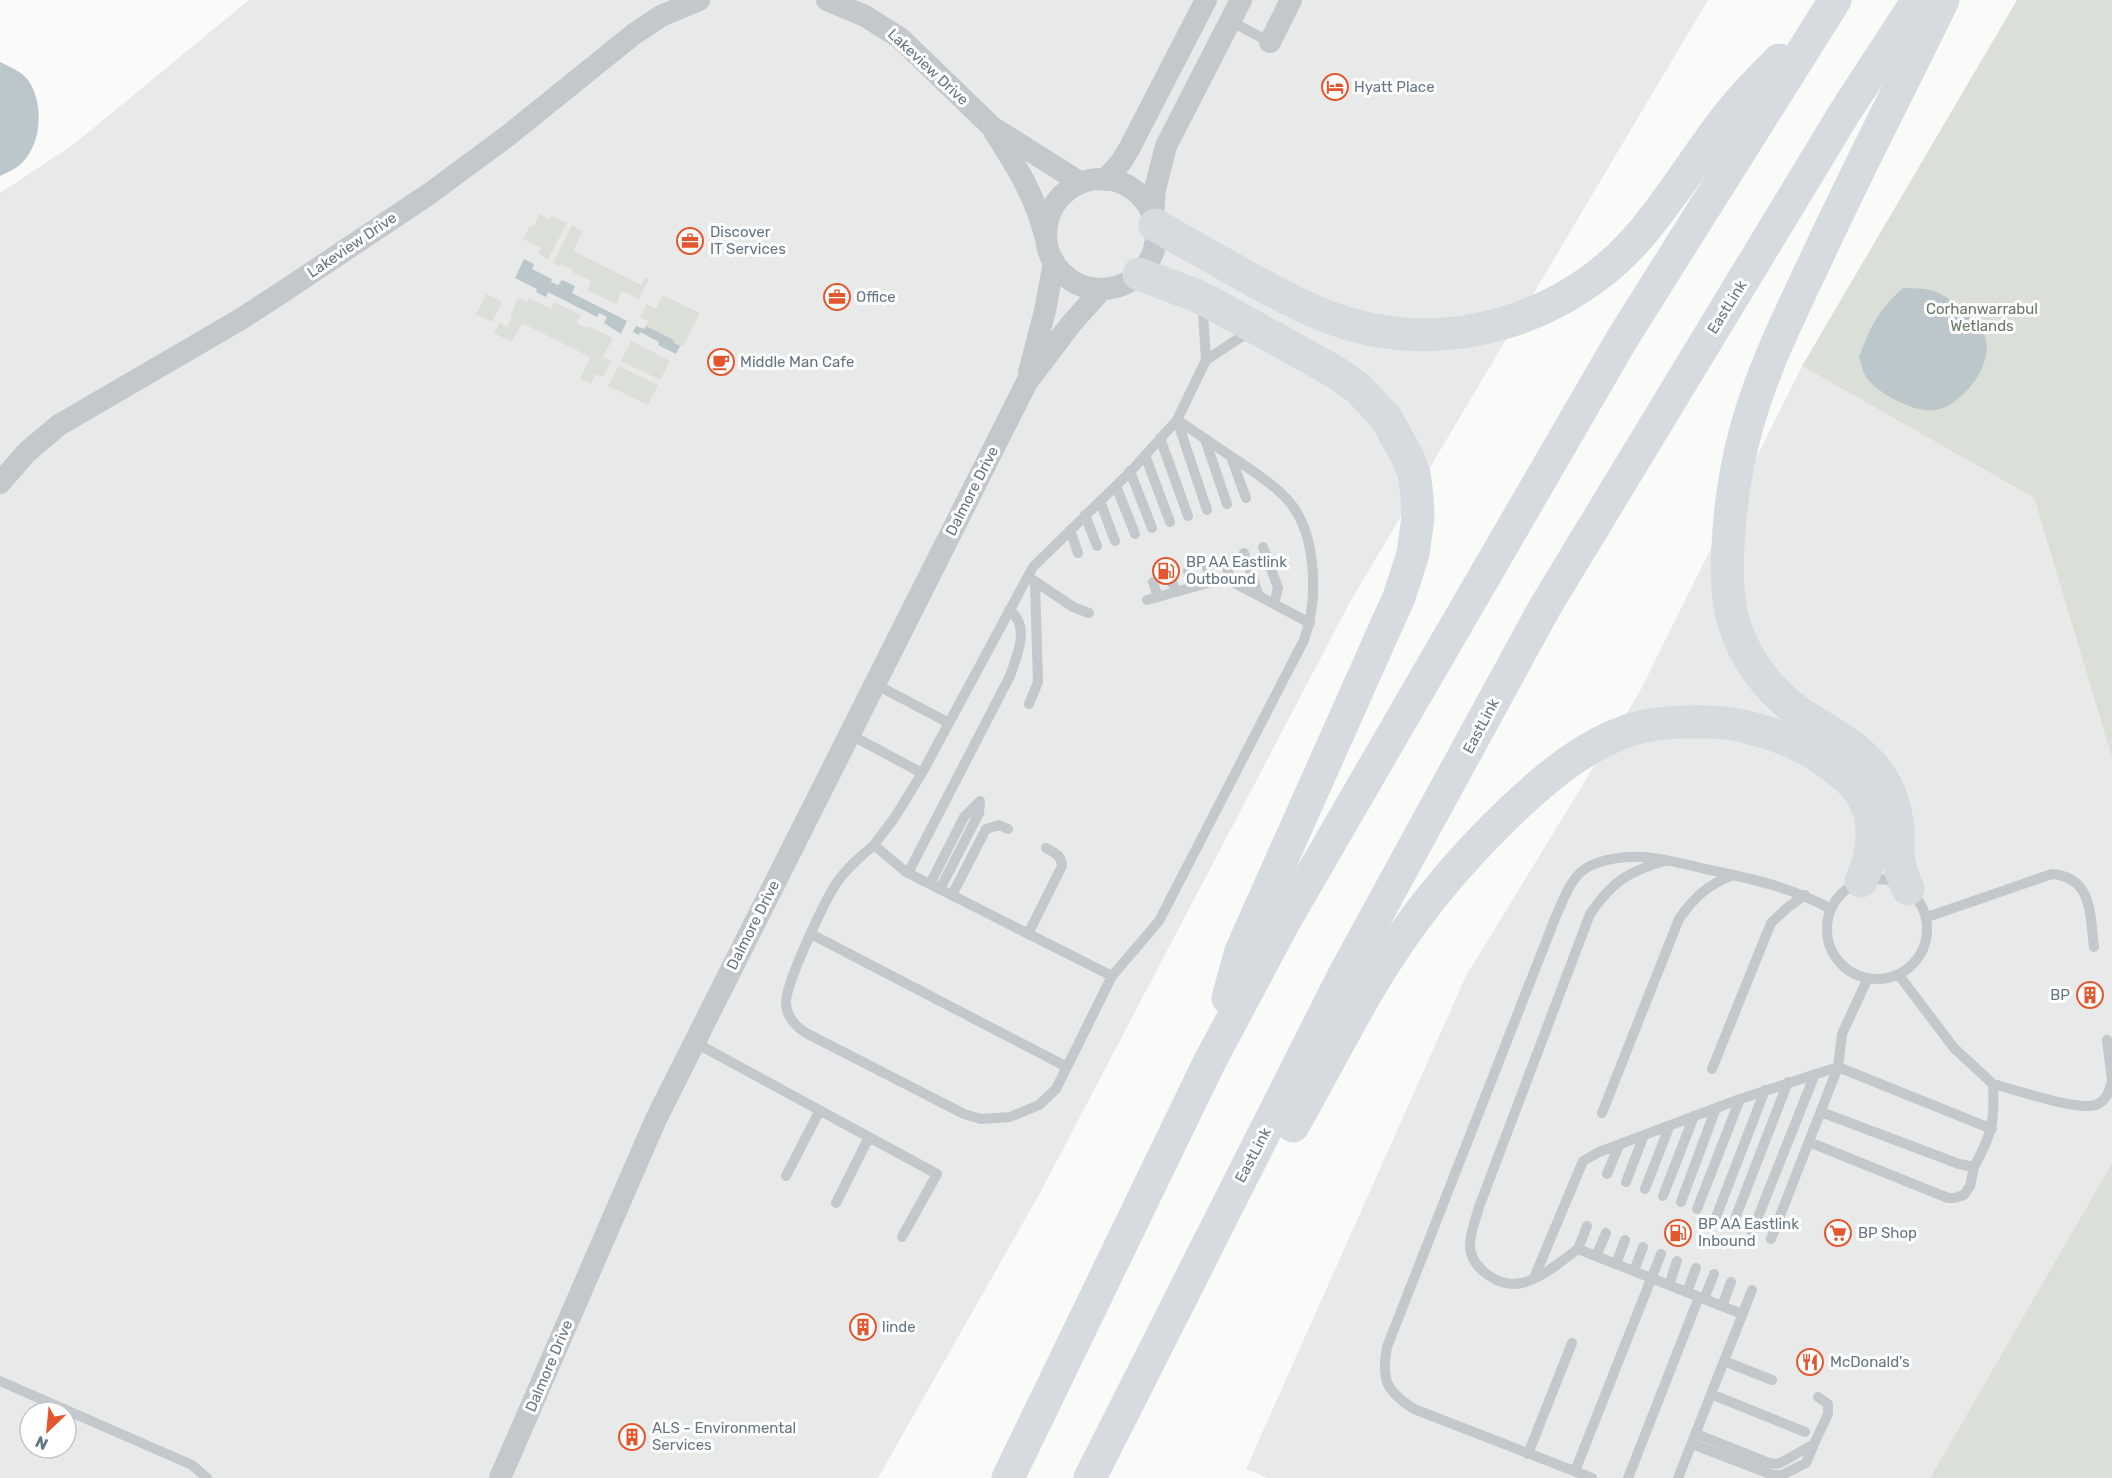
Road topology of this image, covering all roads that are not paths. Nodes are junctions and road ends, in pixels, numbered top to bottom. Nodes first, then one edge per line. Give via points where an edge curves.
1 (699, 0) edge
2 (827, 0) edge
3 (1206, 0) edge
4 (1241, 0) edge
5 (1291, 0) edge
6 (1834, 0) edge
7 (1918, 0) edge
8 (1943, 0) edge
9 (1230, 21) junction
10 (1270, 42) joint
11 (992, 127) junction
12 (1105, 180) junction
13 (1081, 183) junction
14 (1154, 220) junction
15 (1051, 252) junction
16 (1139, 274) junction
17 (1102, 289) junction
18 (1195, 296) junction
19 (1264, 333) junction
20 (1206, 360) junction
21 (1027, 382) junction
22 (1177, 420) junction
23 (1160, 438) junction
24 (1205, 439) junction
25 (1145, 455) junction
26 (1231, 457) junction
27 (1130, 471) junction
28 (0, 483) edge
29 (1116, 486) junction
30 (1246, 498) dead end
31 (1100, 501) junction
32 (1227, 504) dead end
33 (1207, 510) dead end
34 (1085, 515) junction
35 (1188, 516) dead end
36 (1170, 522) dead end
37 (1152, 528) dead end
38 (1070, 530) junction
39 (1135, 534) dead end
40 (1115, 541) dead end
41 (1097, 546) dead end
42 (1263, 547) dead end
43 (1078, 553) dead end
44 (1244, 553) dead end
45 (1224, 560) dead end
46 (1206, 565) dead end
47 (1188, 571) dead end
48 (1170, 576) dead end
49 (1031, 579) junction
50 (1230, 581) junction
51 (1153, 582) dead end
52 (1212, 582) junction
53 (1194, 587) junction
54 (1176, 592) junction
55 (1259, 596) junction
56 (1274, 604) junction
57 (1009, 610) junction
58 (1089, 614) dead end
59 (1310, 623) junction
60 (875, 684) junction
61 (1029, 704) dead end
62 (949, 723) junction
63 (849, 734) junction
64 (922, 773) junction
65 (980, 801) dead end
66 (1008, 829) dead end
67 (874, 845) junction
68 (1046, 848) dead end
69 (1667, 860) junction
70 (908, 873) junction
71 (1733, 875) junction
72 (1861, 881) junction
73 (935, 887) junction
74 (1908, 889) junction
75 (952, 895) junction
76 (1805, 895) junction
77 (1831, 909) junction
78 (1927, 917) junction
79 (811, 934) junction
80 (1028, 934) junction
81 (2094, 947) dead end
82 (1898, 974) junction
83 (1112, 976) junction
84 (1867, 980) junction
85 (2107, 1040) dead end
86 (694, 1042) junction
87 (1209, 1063) junction
88 (1067, 1067) junction
89 (1838, 1067) junction
90 (1712, 1069) dead end
91 (1815, 1074) junction
92 (2112, 1080) edge
93 (1788, 1082) junction
94 (1993, 1084) junction
95 (1765, 1090) junction
96 (1740, 1099) junction
97 (1716, 1108) junction
98 (820, 1110) junction
99 (1821, 1112) junction
100 (1602, 1113) dead end
101 (1694, 1116) junction
102 (1670, 1125) junction
103 (1992, 1129) junction
104 (1644, 1135) junction
105 (869, 1137) junction
106 (1809, 1142) junction
107 (1619, 1145) junction
108 (1974, 1167) junction
109 (1607, 1174) dead end
110 (786, 1176) dead end
111 (1626, 1182) dead end
112 (1645, 1189) dead end
113 (1233, 1194) junction
114 (1663, 1196) dead end
115 (836, 1203) dead end
116 (1681, 1203) dead end
117 (1697, 1209) dead end
118 (1716, 1217) dead end
119 (1733, 1224) dead end
120 (1587, 1226) dead end
121 (1752, 1232) dead end
122 (1606, 1233) dead end
123 (902, 1237) dead end
124 (1771, 1239) dead end
125 (1625, 1240) dead end
126 (1643, 1247) dead end
127 (1578, 1249) junction
128 (1661, 1254) dead end
129 (1596, 1257) junction
130 (1677, 1261) dead end
131 (1616, 1264) junction
132 (1696, 1268) dead end
133 (1634, 1271) junction
134 (1714, 1274) dead end
135 (1534, 1278) junction
136 (1652, 1278) junction
137 (1731, 1282) dead end
138 (1668, 1285) junction
139 (1752, 1290) dead end
140 (1687, 1292) junction
141 (1701, 1298) junction
142 (1722, 1306) junction
143 (1742, 1314) junction
144 (1572, 1343) dead end
145 (1724, 1361) junction
146 (1772, 1380) dead end
147 (0, 1381) edge
148 (1711, 1394) junction
149 (1818, 1397) dead end
150 (1805, 1432) dead end
151 (1694, 1439) junction
152 (1528, 1454) junction
153 (1575, 1471) junction
154 (207, 1478) edge
155 (500, 1478) edge
156 (1008, 1478) edge
157 (1090, 1478) edge
158 (1592, 1478) edge
159 (1628, 1478) edge
160 (1678, 1478) edge

1 - 28 street, Lakeview Drive via 661,16 634,34 437,188 290,287 59,425 27,452
2 - 11 street, Lakeview Drive via 865,16 900,38
3 - 12 street via 1129,149
4 - 9 street
5 - 10 street
6 - 14 highway via 1728,116 1621,256 1562,299 1505,323 1461,333 1435,334 1408,334 1349,324 1289,300
6 - 87 highway via 1622,339 1290,911
7 - 113 highway, EastLink via 1845,112 1545,607 1344,975
8 - 74 highway via 1772,354 1747,425 1735,477 1726,575 1737,633 1768,685 1800,713 1848,742 1881,777 1892,801 1898,828 1898,858
9 - 10 lane
9 - 14 street via 1166,146 1155,189
11 - 13 street, Lakeview Drive
11 - 15 street, Lakeview Drive via 1038,208
12 - 13 street
12 - 14 street via 1134,190 1146,202
13 - 15 street via 1068,190 1050,213 1047,228
14 - 16 street via 1154,252
15 - 17 street via 1063,273 1075,282
15 - 21 street, Dalmore Drive via 1045,311
16 - 17 street via 1116,287
16 - 18 highway
17 - 21 street, Dalmore Drive
18 - 19 highway
18 - 20 lane via 1203,313
19 - 20 lane via 1241,337
19 - 87 highway via 1337,373 1358,388 1386,418 1414,473 1418,517 1413,554 1399,597 1241,951
20 - 22 lane
21 - 60 street, Dalmore Drive
22 - 23 lane
22 - 24 lane
22 - 33 lane
23 - 25 lane
23 - 35 lane
24 - 26 lane
24 - 32 lane
25 - 27 lane
25 - 36 lane
26 - 30 lane
26 - 59 lane via 1275,486 1301,519 1313,574
27 - 29 lane
27 - 37 lane
29 - 31 lane
29 - 39 lane
31 - 34 lane
31 - 40 lane
34 - 38 lane
34 - 41 lane
38 - 43 lane
38 - 49 lane via 1039,559
42 - 56 lane via 1278,588
44 - 55 lane
45 - 50 lane
46 - 52 lane
47 - 53 lane
48 - 54 lane
49 - 57 lane
49 - 58 lane via 1073,608
49 - 61 lane via 1038,682
50 - 52 lane via 1225,578
50 - 55 lane
51 - 54 lane via 1153,599
52 - 53 lane
53 - 54 lane
55 - 56 lane
56 - 59 lane
57 - 62 lane
57 - 70 lane via 1018,620 1020,637 1010,676
59 - 83 lane via 1159,921
60 - 62 lane
60 - 63 street, Dalmore Drive
62 - 64 lane
63 - 64 lane
63 - 86 street, Dalmore Drive
64 - 67 lane
65 - 73 lane via 963,817
66 - 75 lane via 999,825 986,829
67 - 70 lane
67 - 79 lane via 838,881
68 - 80 lane via 1057,854 1062,866
69 - 71 lane
69 - 135 lane via 1630,873 1606,891 1590,914 1479,1207 1470,1246 1474,1261 1498,1280 1522,1283
69 - 152 lane via 1620,858 1586,868 1576,877 1556,916 1387,1347 1383,1369 1387,1384 1400,1401
70 - 73 lane
71 - 76 lane
71 - 100 lane via 1708,886 1679,919
72 - 74 lane via 1886,880
72 - 77 lane via 1844,892
72 - 113 highway via 1869,864 1874,835 1855,785 1830,763 1760,730 1725,722 1661,724 1610,738 1558,770 1527,795 1423,909 1370,986 1280,1151
73 - 75 lane
74 - 78 lane
75 - 80 lane
76 - 77 lane
76 - 90 lane via 1771,923
77 - 84 lane via 1827,926 1829,944 1837,960 1850,973
78 - 81 lane via 2052,874 2064,875 2078,884 2088,900
78 - 82 lane via 1922,948
79 - 88 lane
79 - 88 lane via 786,997 791,1020 806,1033 964,1114 981,1119 1010,1117 1039,1105 1056,1089
80 - 83 lane
82 - 84 lane via 1886,980
82 - 94 lane via 1954,1048
83 - 88 lane
84 - 89 lane via 1842,1034
85 - 92 lane
86 - 98 lane
86 - 155 street, Dalmore Drive via 650,1133
87 - 156 highway
89 - 91 lane
89 - 99 lane
89 - 103 lane
91 - 93 lane
91 - 121 lane
92 - 94 lane via 2108,1096 2096,1105 2076,1106
93 - 95 lane
93 - 119 lane
94 - 103 lane
95 - 96 lane
95 - 118 lane
96 - 97 lane
96 - 117 lane
97 - 101 lane
97 - 116 lane
98 - 105 lane
98 - 110 lane
99 - 106 lane
99 - 108 lane
101 - 102 lane
101 - 114 lane
102 - 104 lane
102 - 112 lane
103 - 108 lane
104 - 107 lane
104 - 111 lane
105 - 115 lane
105 - 123 lane via 937,1174
106 - 108 lane via 1948,1198 1965,1195
106 - 124 lane
107 - 109 lane
107 - 135 lane via 1583,1161
113 - 157 highway, EastLink
120 - 127 lane
122 - 129 lane
125 - 131 lane
126 - 133 lane
127 - 129 lane
127 - 135 lane
128 - 136 lane
129 - 131 lane
130 - 138 lane
131 - 133 lane
132 - 140 lane
133 - 136 lane
134 - 141 lane
136 - 138 lane
136 - 153 lane
137 - 142 lane
138 - 140 lane
139 - 143 lane
140 - 141 lane
141 - 142 lane
141 - 159 lane
142 - 143 lane
143 - 145 lane
144 - 152 lane
145 - 146 lane
145 - 148 lane
147 - 154 lane via 192,1465
148 - 150 lane
148 - 151 lane
149 - 151 lane via 1827,1404 1828,1414 1814,1444 1777,1464
151 - 160 lane
152 - 153 lane
153 - 158 lane

